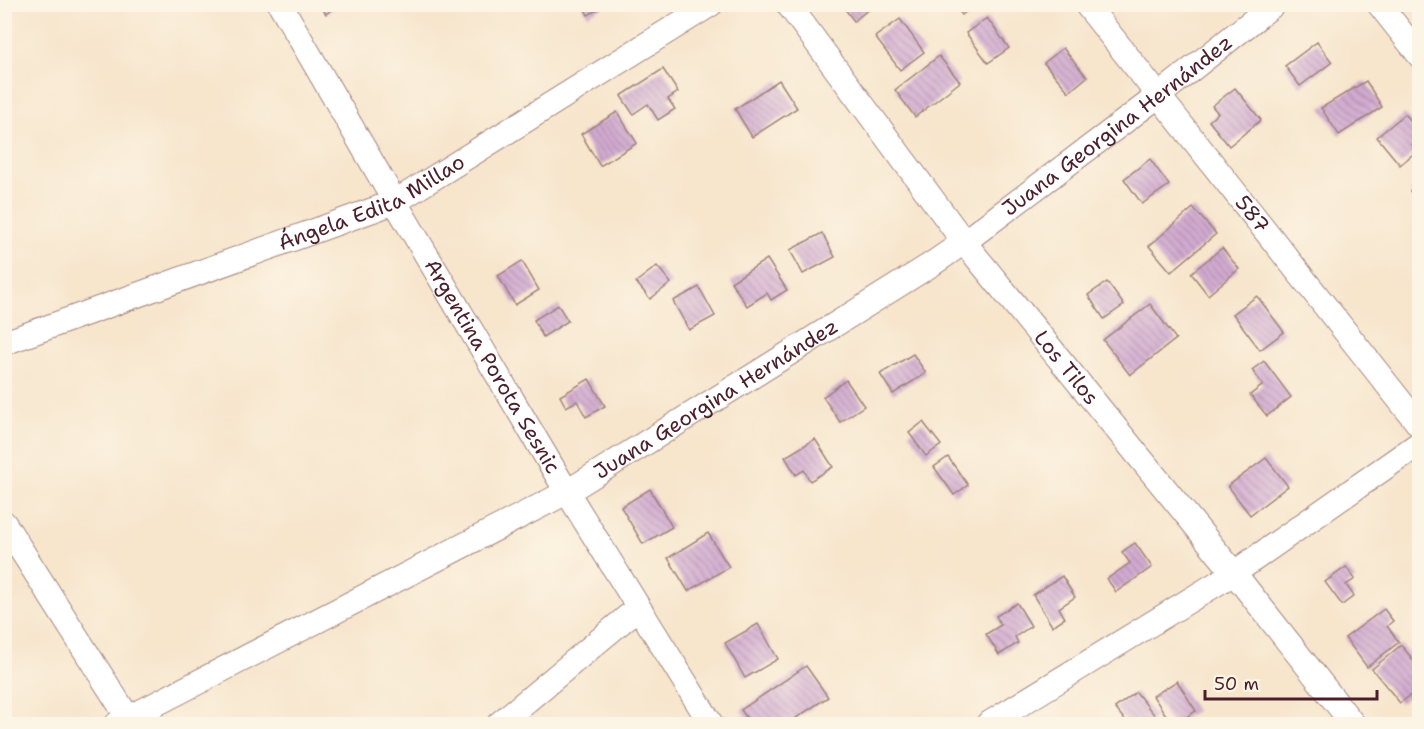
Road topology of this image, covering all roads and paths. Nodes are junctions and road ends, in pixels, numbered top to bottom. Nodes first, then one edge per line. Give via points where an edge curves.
1 (280, 4) edge
2 (711, 4) edge
3 (788, 4) edge
4 (1086, 4) edge
5 (1274, 4) edge
6 (1379, 4) edge
7 (1419, 56) edge
8 (1158, 96) junction
9 (395, 202) junction
10 (964, 242) junction
11 (4, 343) edge
12 (1419, 426) edge
13 (1419, 443) edge
14 (567, 492) junction
15 (4, 524) edge
16 (1234, 573) junction
17 (639, 608) junction
18 (126, 723) edge
19 (499, 724) edge
20 (711, 724) edge
21 (988, 724) edge
22 (1353, 724) edge

1 - 9 street, Argentina Porota Sesnic
2 - 9 street, Ángela Edita Millao
3 - 10 street, Los Tilos
4 - 8 street, 587
5 - 8 street, Juana Georgina Hernández
6 - 7 street
8 - 10 street, Juana Georgina Hernández
8 - 12 street, 587
9 - 11 street, Ángela Edita Millao
9 - 14 street, Argentina Porota Sesnic
10 - 14 street, Juana Georgina Hernández
10 - 16 street, Los Tilos
13 - 16 street
14 - 17 street, Argentina Porota Sesnic
14 - 18 street, Juana Georgina Hernández
15 - 18 street
16 - 21 street
16 - 22 street, Los Tilos
17 - 19 street
17 - 20 street, Argentina Porota Sesnic

